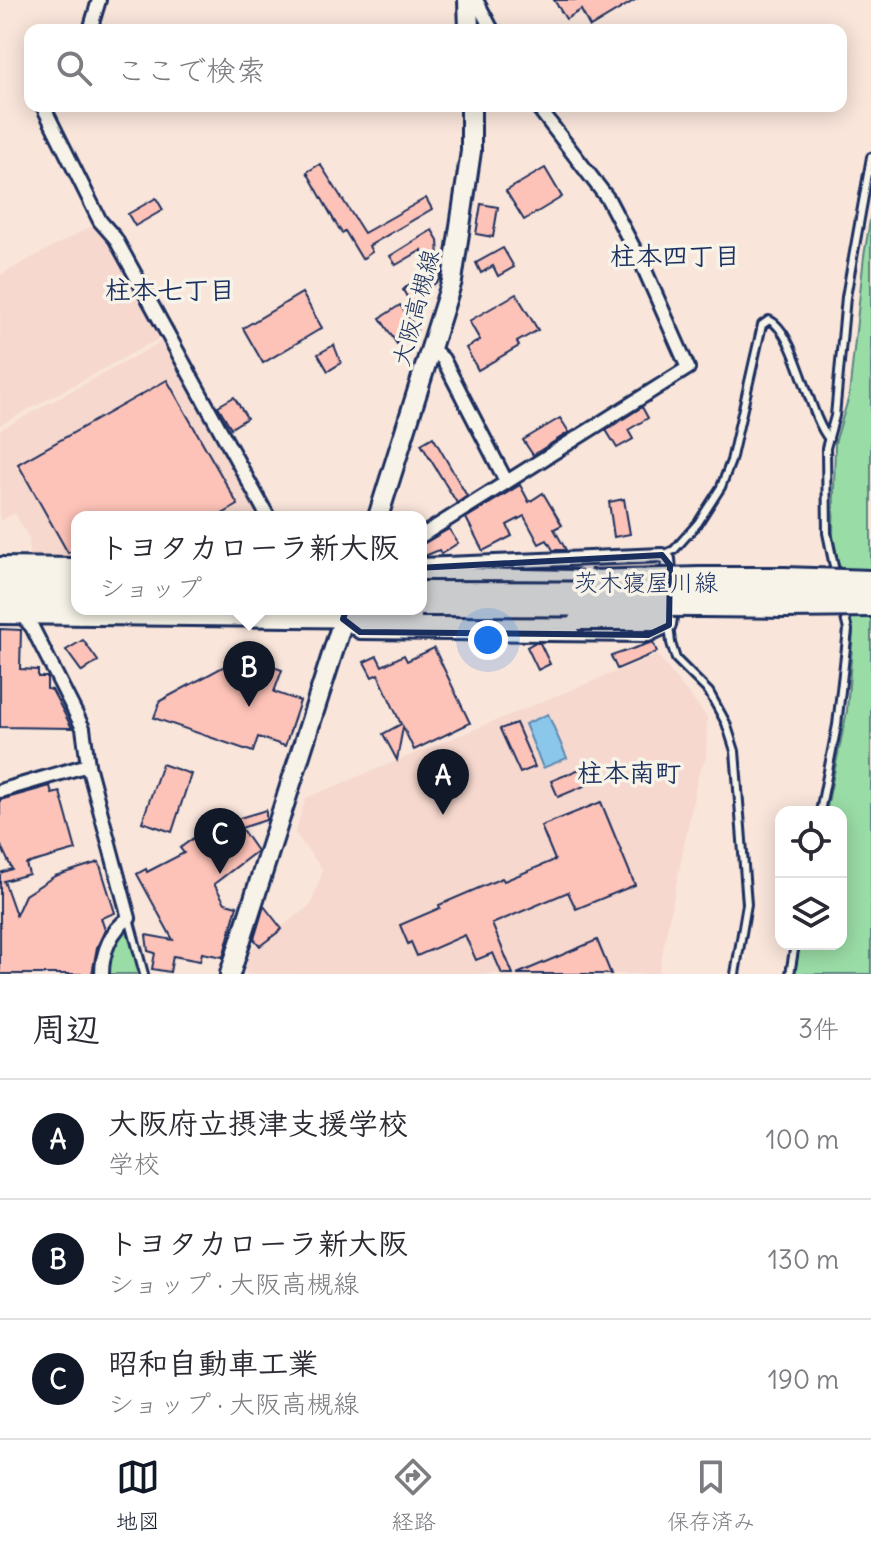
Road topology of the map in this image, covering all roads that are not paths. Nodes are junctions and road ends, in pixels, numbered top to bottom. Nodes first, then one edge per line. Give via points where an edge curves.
1 (99, 0) edge
2 (472, 1) edge
3 (92, 24) edge
4 (470, 24) edge
5 (488, 24) edge
6 (46, 112) edge
7 (471, 112) edge
8 (542, 112) edge
9 (871, 157) edge
10 (431, 348) junction
11 (829, 439) junction
12 (506, 481) junction
13 (265, 511) edge
14 (380, 511) edge
15 (427, 532) edge
16 (662, 555) junction
17 (427, 565) edge
18 (0, 567) edge
19 (71, 568) edge
20 (427, 577) edge
21 (871, 580) edge
22 (0, 583) edge
23 (71, 585) edge
24 (427, 591) edge
25 (871, 592) edge
26 (0, 598) edge
27 (702, 599) junction
28 (785, 599) junction
29 (71, 600) edge
30 (427, 606) edge
31 (871, 607) edge
32 (0, 614) edge
33 (21, 615) junction
34 (71, 615) edge
35 (345, 615) edge
36 (346, 615) edge
37 (384, 615) edge
38 (871, 618) edge
39 (669, 625) junction
40 (88, 765) junction
41 (0, 791) edge
42 (821, 806) edge
43 (129, 918) junction
44 (794, 950) edge
45 (102, 974) edge
46 (144, 974) edge
47 (230, 974) edge
48 (735, 974) edge
49 (790, 974) edge

1 - 3 street
2 - 4 main road
2 - 5 street
6 - 13 street via 100,221 115,238
7 - 10 main road, 大阪高槻線 via 471,151 452,281
8 - 12 street via 608,199 688,368
9 - 11 lane via 846,297
10 - 12 street via 443,359
10 - 14 main road, 大阪高槻線
11 - 16 lane via 820,429 779,327 769,320 762,325 721,487 704,516 674,550
11 - 42 lane via 827,533 848,630
12 - 15 street
16 - 17 street
16 - 39 street via 670,565
18 - 19 main road
20 - 27 main road, bridge via 575,580
21 - 28 main road, bridge
22 - 23 main road
24 - 27 main road, 茨木寝屋川線, bridge
25 - 28 main road, 茨木寝屋川線, bridge
26 - 29 main road
27 - 28 main road
27 - 28 main road, 茨木寝屋川線
27 - 30 main road, 茨木寝屋川線, bridge
27 - 37 main road, bridge via 578,620
28 - 31 main road, 茨木寝屋川線, bridge
28 - 38 main road
32 - 33 main road
33 - 34 main road
33 - 40 street via 83,728
35 - 47 main road
36 - 39 street via 360,632 648,635
39 - 48 lane via 676,659 709,692 735,751 747,904
40 - 41 street
40 - 43 street
43 - 45 street via 116,927
43 - 46 lane
44 - 49 lane

